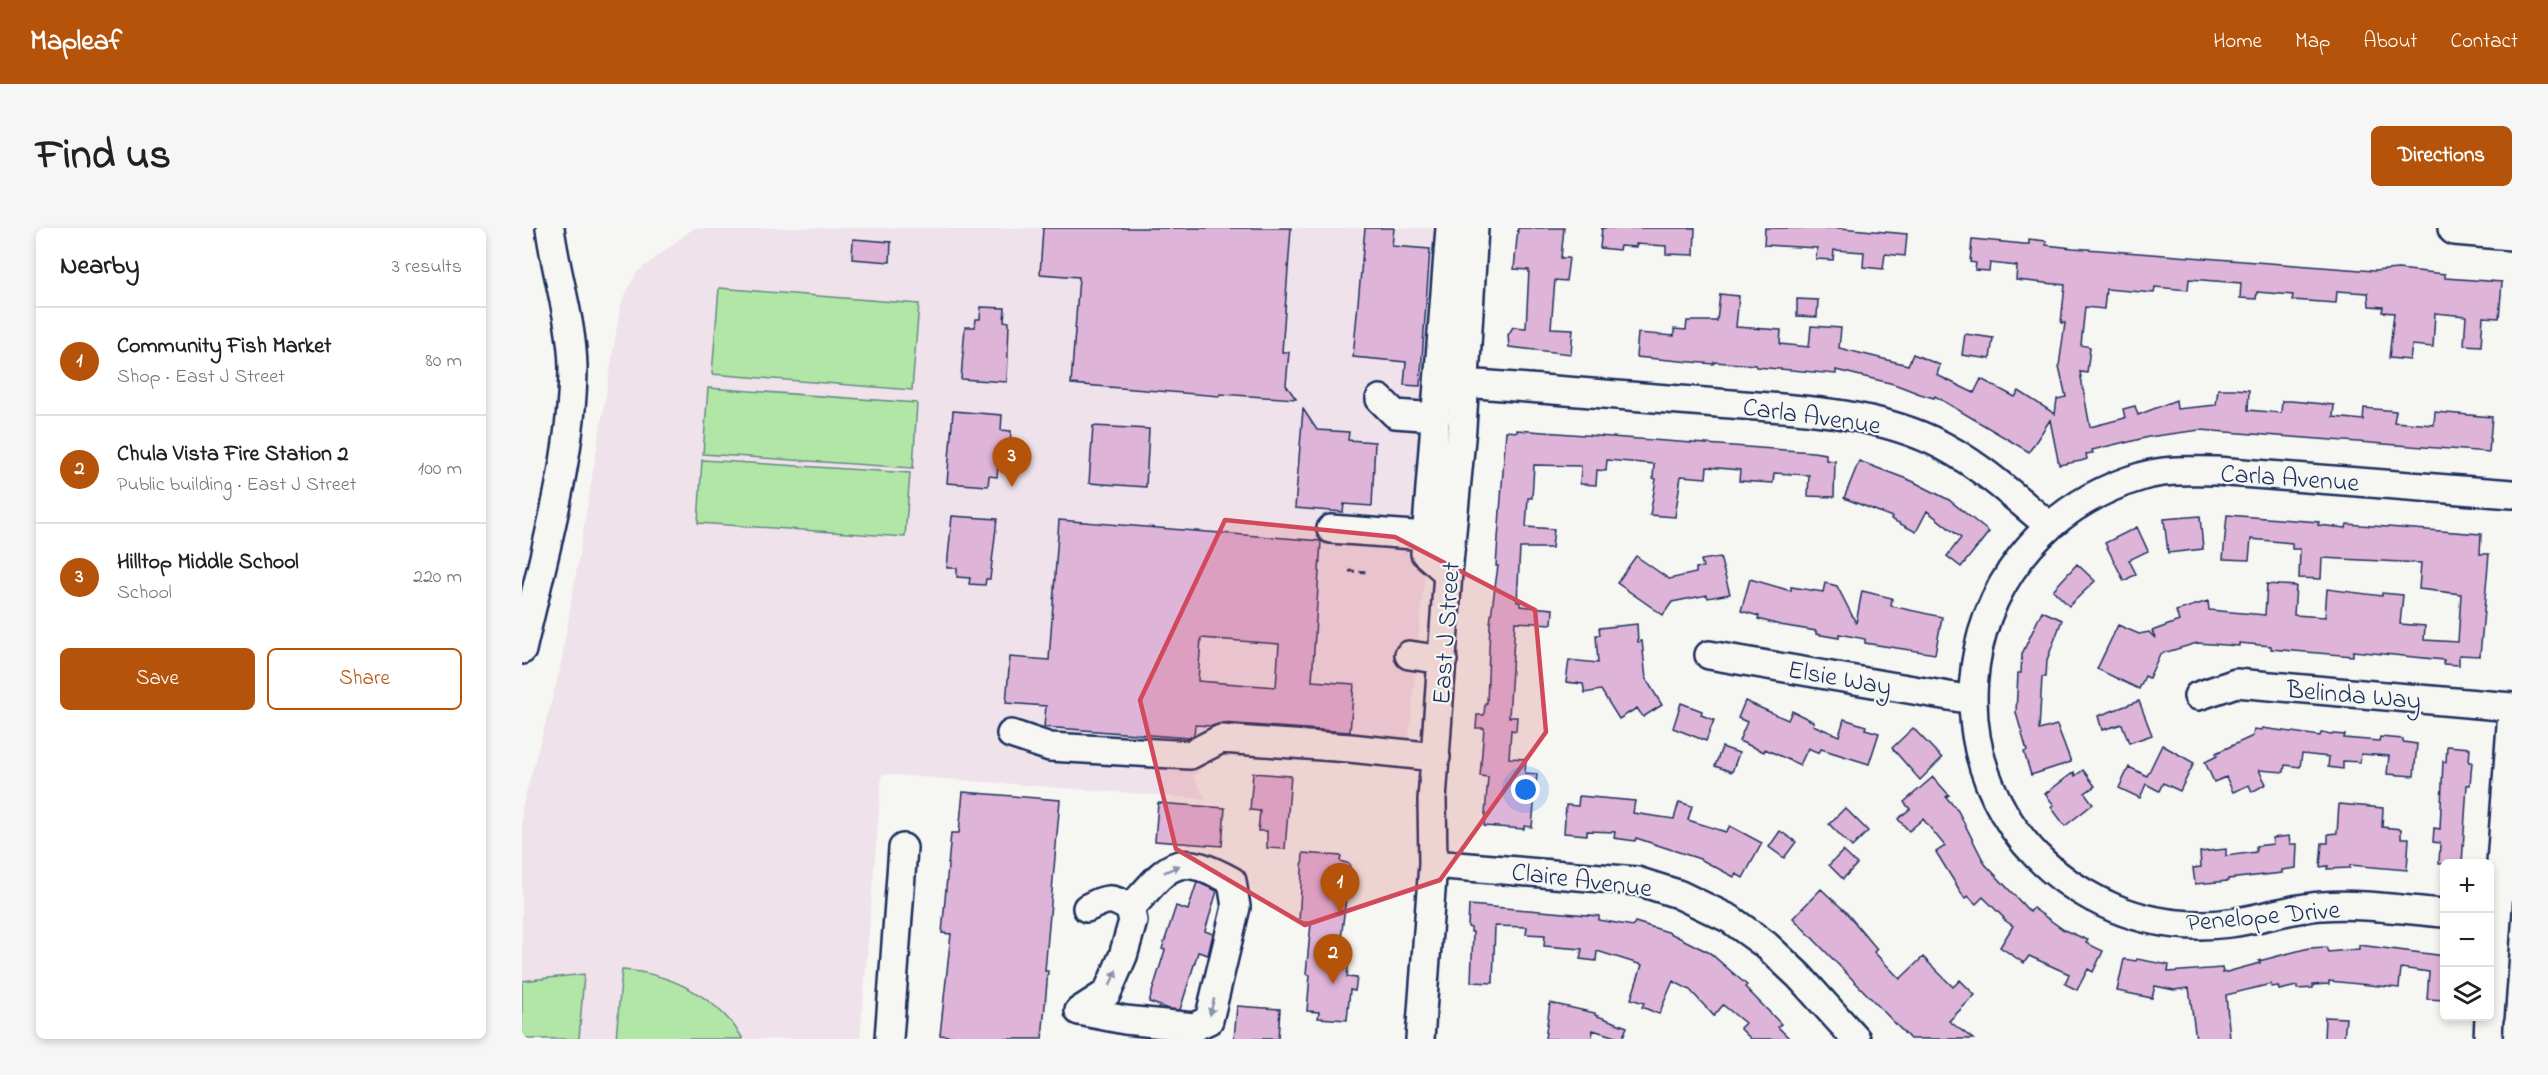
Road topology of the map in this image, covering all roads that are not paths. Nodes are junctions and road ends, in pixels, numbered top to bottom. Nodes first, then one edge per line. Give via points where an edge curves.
1 (550, 228) edge
2 (1450, 228) edge
3 (1474, 228) edge
4 (2455, 228) edge
5 (2512, 233) edge
6 (1465, 383) junction
7 (1380, 399) dead end
8 (1436, 417) junction
9 (2512, 494) edge
10 (2048, 525) junction
11 (1331, 529) dead end
12 (1426, 536) junction
13 (1448, 573) junction
14 (522, 650) edge
15 (1409, 655) dead end
16 (1709, 656) dead end
17 (1443, 660) junction
18 (2198, 696) dead end
19 (1972, 700) junction
20 (2512, 710) edge
21 (1011, 734) dead end
22 (1436, 757) junction
23 (903, 848) dead end
24 (1433, 864) junction
25 (1087, 908) dead end
26 (1130, 909) junction
27 (2440, 913) edge
28 (2493, 913) edge
29 (2489, 1021) edge
30 (889, 1039) edge
31 (1420, 1039) edge
32 (1856, 1039) edge
33 (2488, 1039) edge

1 - 14 street via 573,366 571,404 565,453
2 - 8 street
3 - 6 street, East J Street
4 - 5 main road
6 - 10 street, Carla Avenue via 1800,409 1867,420 1932,441 1960,457
6 - 13 street, East J Street
7 - 8 street via 1395,414
8 - 12 street
9 - 10 street, Carla Avenue via 2181,470 2144,475 2113,487 2081,502
10 - 19 street, Penelope Drive via 2028,546 1992,607 1979,639
11 - 12 street
12 - 13 street via 1425,553
13 - 17 street, East J Street
15 - 17 street
16 - 19 street, Elsie Way
17 - 22 street, East J Street
18 - 20 street, Belinda Way via 2236,684
19 - 27 street, Penelope Drive via 1979,756 2014,828 2043,863 2071,886 2114,908 2144,919 2195,925 2230,923 2324,906
20 - 28 street
21 - 22 street via 1050,747 1190,755 1221,739
22 - 24 street, East J Street
23 - 30 street
24 - 31 street, East J Street
24 - 32 street, Claire Avenue via 1637,881 1678,894 1730,919 1766,945
25 - 26 street via 1105,899 1118,900
26 -> 26 street via 1167,868 1188,863 1232,880 1236,907 1209,1020 1194,1027 1079,1011 1107,993 1133,921
29 - 33 street

